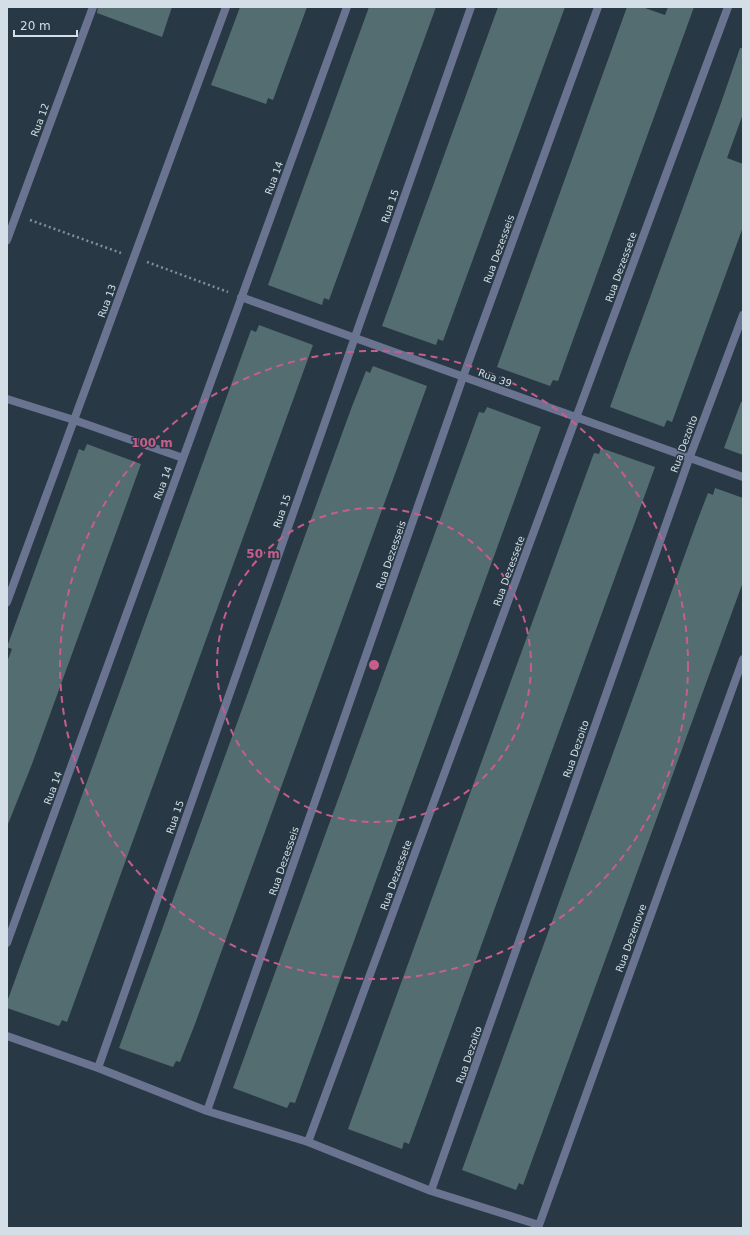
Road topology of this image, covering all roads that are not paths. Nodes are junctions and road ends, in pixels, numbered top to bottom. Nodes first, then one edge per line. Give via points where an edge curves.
1 (93, 7) edge
2 (226, 7) edge
3 (347, 7) edge
4 (471, 7) edge
5 (598, 7) edge
6 (728, 7) edge
7 (7, 240) edge
8 (241, 297) junction
9 (743, 315) edge
10 (354, 338) junction
11 (463, 377) junction
12 (7, 399) edge
13 (576, 418) junction
14 (74, 420) junction
15 (183, 458) junction
16 (689, 459) junction
17 (743, 477) edge
18 (7, 602) edge
19 (743, 659) edge
20 (7, 943) edge
21 (7, 1036) edge
22 (98, 1068) junction
23 (207, 1111) junction
24 (308, 1142) junction
25 (432, 1191) junction
26 (538, 1226) edge

1 - 7 street, Rua 12
2 - 14 street, Rua 13
3 - 8 street, Rua 14
4 - 10 street, Rua 15
5 - 11 street, Rua Dezesseis
6 - 13 street, Rua Dezessete
8 - 10 street, Rua 39
8 - 15 street, Rua 14
9 - 16 street, Rua Dezoito
10 - 11 street, Rua 39
10 - 22 street, Rua 15
11 - 13 street, Rua 39
11 - 23 street, Rua Dezesseis
12 - 14 street
13 - 16 street, Rua 39
13 - 24 street, Rua Dezessete
14 - 15 street
14 - 18 street, Rua 13
15 - 20 street, Rua 14
16 - 17 street, Rua 39
16 - 25 street, Rua Dezoito
19 - 26 street, Rua Dezenove
21 - 22 street
22 - 23 street
23 - 24 street
24 - 25 street
25 - 26 street

